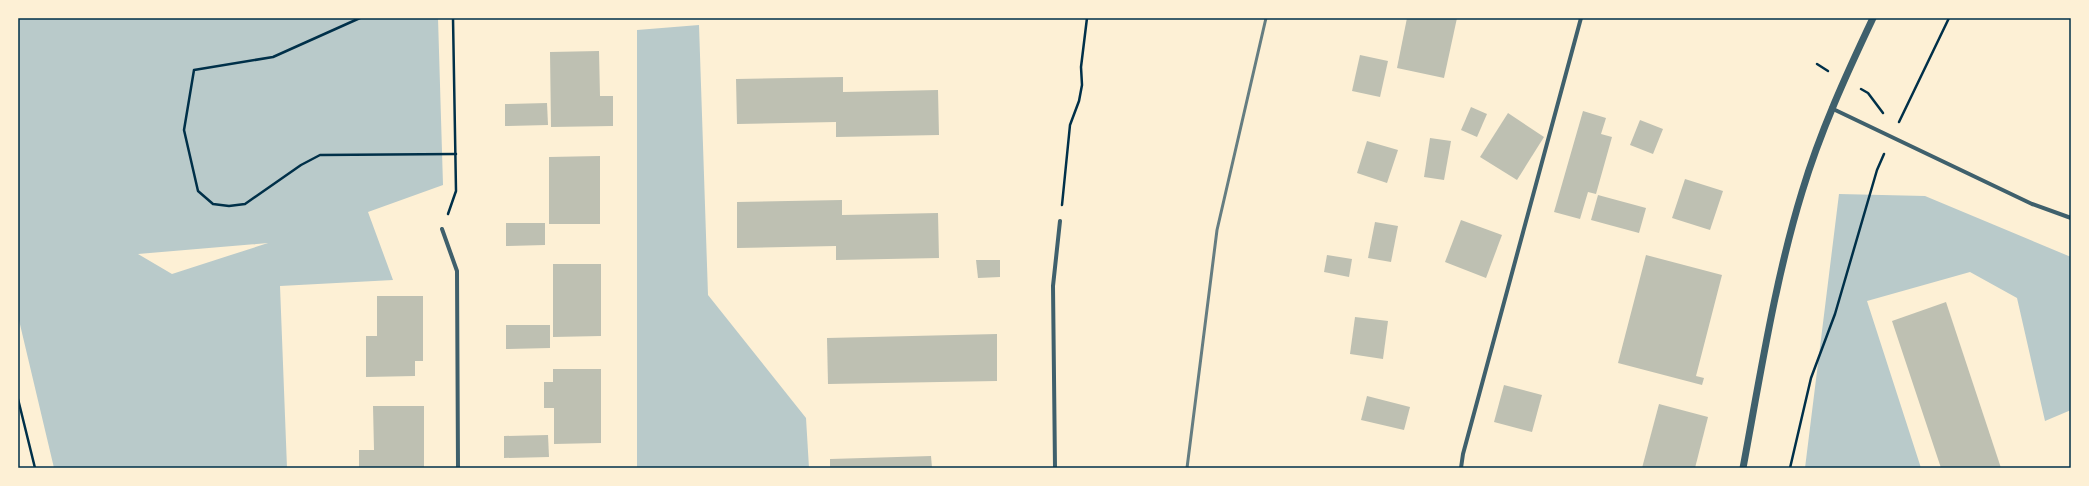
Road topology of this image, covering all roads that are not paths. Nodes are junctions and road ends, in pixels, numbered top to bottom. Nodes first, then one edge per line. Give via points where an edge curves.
1 (1581, 18) edge
2 (1873, 18) edge
3 (1831, 108) junction
4 (2071, 218) edge
5 (1060, 221) road end
6 (442, 229) road end
7 (458, 468) edge
8 (1055, 468) edge
9 (1461, 468) edge
10 (1743, 468) edge

1 - 9 street
2 - 3 street
3 - 4 street via 2032,204
3 - 10 street via 1802,192 1782,273
5 - 8 street via 1053,286
6 - 7 street via 457,271

